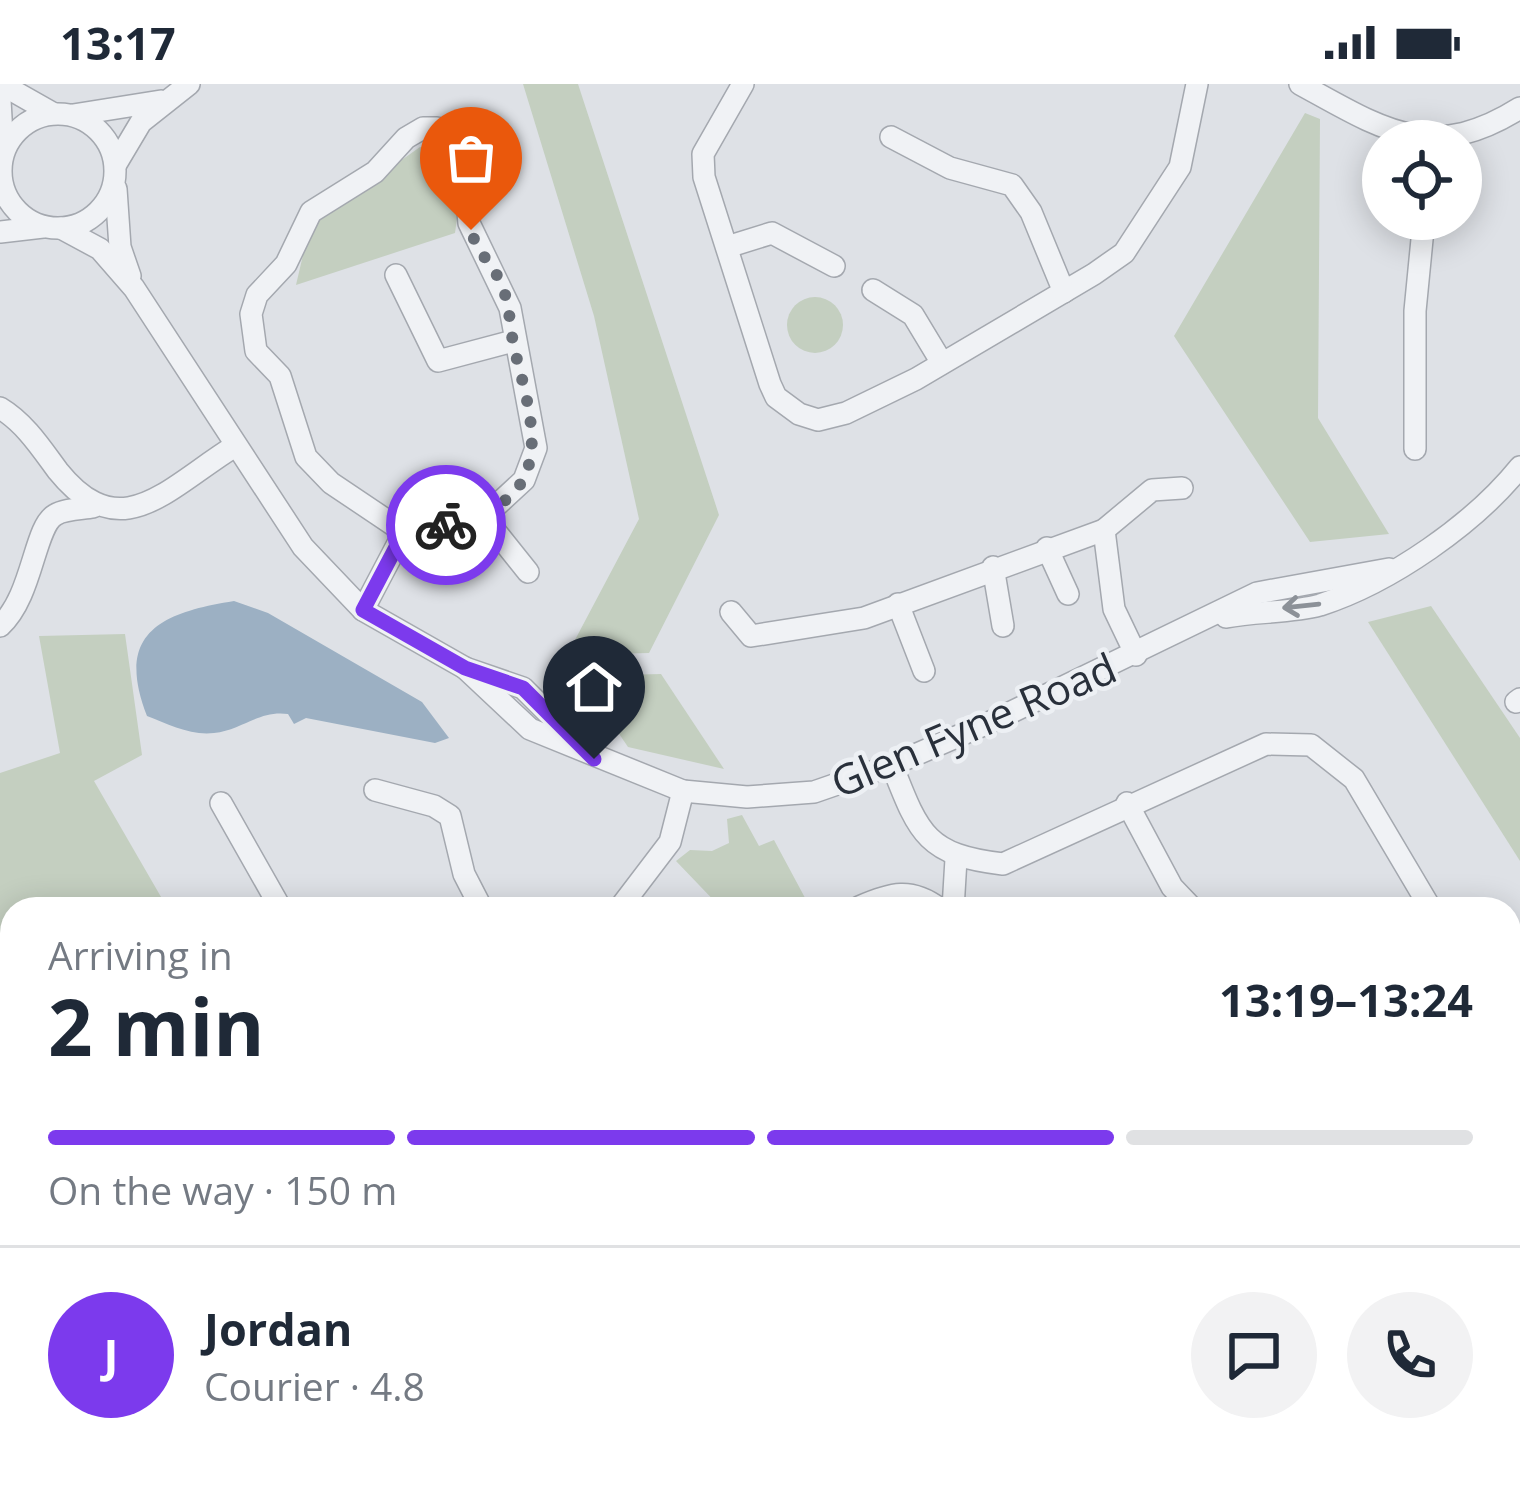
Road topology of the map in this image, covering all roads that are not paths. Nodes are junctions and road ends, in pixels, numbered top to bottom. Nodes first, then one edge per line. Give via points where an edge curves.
1 (1, 84) edge
2 (188, 84) edge
3 (743, 84) edge
4 (1197, 84) edge
5 (1300, 84) edge
6 (0, 100) edge
7 (162, 101) junction
8 (1520, 108) edge
9 (62, 115) junction
10 (1371, 120) edge
11 (1482, 128) edge
12 (891, 137) dead end
13 (1, 166) edge
14 (116, 171) junction
15 (55, 227) junction
16 (0, 232) edge
17 (1422, 240) edge
18 (727, 247) junction
19 (834, 266) dead end
20 (396, 275) dead end
21 (134, 288) junction
22 (873, 290) dead end
23 (1064, 292) junction
24 (512, 341) junction
25 (942, 363) junction
26 (0, 408) edge
27 (235, 446) junction
28 (1415, 449) dead end
29 (1520, 467) edge
30 (1182, 488) dead end
31 (93, 507) junction
32 (484, 517) junction
33 (1104, 530) junction
34 (404, 532) junction
35 (1047, 548) junction
36 (993, 567) junction
37 (528, 572) dead end
38 (1068, 595) dead end
39 (898, 604) junction
40 (363, 610) junction
41 (731, 612) dead end
42 (0, 626) edge
43 (1004, 626) dead end
44 (1136, 655) junction
45 (924, 671) dead end
46 (892, 766) junction
47 (375, 790) dead end
48 (683, 791) junction
49 (220, 803) dead end
50 (1127, 803) junction
51 (956, 859) junction
52 (274, 897) edge
53 (476, 897) edge
54 (628, 897) edge
55 (881, 897) edge
56 (925, 897) edge
57 (954, 897) edge
58 (1181, 897) edge
59 (1424, 897) edge

1 - 9 street
2 - 7 street
3 - 18 street via 704,154
4 - 23 street via 1180,167 1124,253
5 - 10 street
6 - 13 street
7 - 9 street
7 - 14 street via 131,135
8 - 11 street
9 - 13 street via 23,125
9 - 14 street via 94,127
12 - 23 street via 950,168 1012,185
13 - 15 street via 11,204
14 - 15 street via 104,207
14 - 21 street, Glen Fyne Road via 121,247
15 - 16 street
15 - 21 street, Glen Fyne Road via 100,249
17 - 28 street
18 - 19 street via 772,233
18 - 25 street via 770,384 799,414 818,420 846,413
20 - 24 street via 438,361
21 - 27 street, Glen Fyne Road
22 - 25 street via 913,315
23 - 25 street
24 - 32 street via 536,448 524,480
24 - 34 street via 504,293 474,243 462,149 437,128 406,138 374,172 310,212 286,264 257,295 250,333 280,376 306,457
26 - 31 street
27 - 31 street via 131,508
27 - 40 street, Glen Fyne Road via 303,548
29 - 44 street, Glen Fyne Road via 1454,535 1317,606 1205,622
30 - 33 street via 1152,490
31 - 42 street via 56,513 46,524 26,593
32 - 34 street
32 - 37 street
33 - 35 street
33 - 44 street via 1114,609
34 - 40 street
35 - 36 street
35 - 38 street
36 - 39 street
36 - 43 street
39 - 41 street via 864,618 751,636
39 - 45 street
40 - 48 street, Glen Fyne Road via 465,668 530,729
44 - 46 street, Glen Fyne Road
46 - 48 street, Glen Fyne Road via 814,792
46 - 51 street via 916,826
47 - 53 street via 450,816
48 - 54 street via 670,842
49 - 52 street
50 - 51 street via 1003,864
50 - 58 street
50 - 59 street via 1266,744 1311,745 1354,779
51 - 57 street
55 - 56 street

